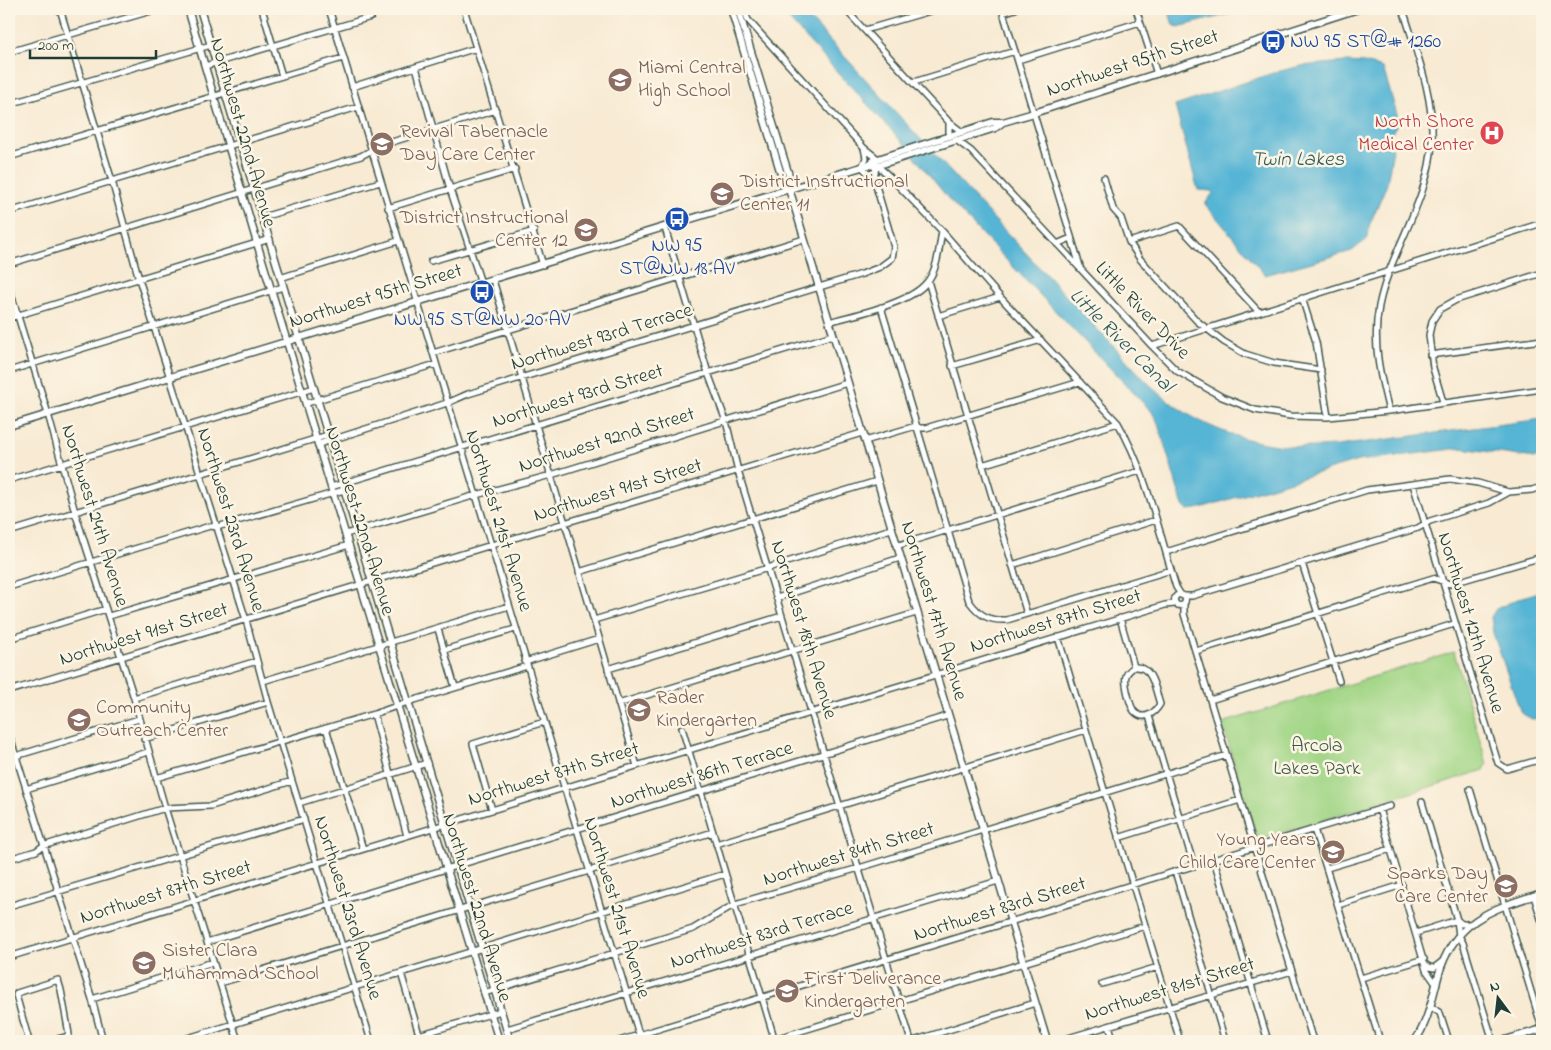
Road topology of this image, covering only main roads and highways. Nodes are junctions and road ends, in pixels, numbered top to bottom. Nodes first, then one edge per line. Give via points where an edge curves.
1 (188, 9) edge
2 (200, 9) edge
3 (730, 9) edge
4 (738, 9) edge
5 (1358, 9) edge
6 (746, 47) junction
7 (751, 78) junction
8 (763, 93) junction
9 (767, 104) junction
10 (761, 110) junction
11 (1003, 122) junction
12 (930, 145) junction
13 (908, 152) junction
14 (877, 163) junction
15 (789, 190) junction
16 (298, 338) junction
17 (288, 341) junction
18 (9, 426) edge
19 (1542, 893) edge
20 (1542, 1029) edge
21 (1513, 1040) edge
22 (499, 1041) edge
23 (510, 1041) edge
24 (1047, 1041) edge
25 (1415, 1041) edge
26 (1502, 1041) edge

1 - 17 main road, Northwest 22nd Avenue
2 - 16 main road, Northwest 22nd Avenue
3 - 6 main road, Northwest 17th Avenue
4 - 6 main road, Northwest 17th Avenue
5 - 11 main road, Northwest 95th Street
6 - 7 main road, Northwest 17th Avenue
6 - 8 main road, Northwest 17th Avenue
7 - 8 main road via 756,79
7 - 10 main road, Northwest 17th Avenue
8 - 9 main road, Northwest 17th Avenue
9 - 10 main road
9 - 15 main road, Northwest 17th Avenue via 791,182
10 - 15 main road, Northwest 17th Avenue via 784,184
11 - 12 main road, Northwest 95th Street via 993,122
11 - 12 main road, Northwest 95th Street via 995,128
12 - 13 main road, Northwest 95th Street
13 - 14 main road, Northwest 95th Street
13 - 14 main road, Northwest 95th Street via 891,161
14 - 15 main road, Northwest 95th Street
15 - 16 main road, Northwest 95th Street
15 - 24 main road, Northwest 17th Avenue
16 - 17 main road, Northwest 95th Street
16 - 23 main road, Northwest 22nd Avenue
17 - 18 main road, Northwest 95th Street
17 - 22 main road, Northwest 22nd Avenue
19 - 25 main road via 1490,911 1459,936 1443,961 1424,1025
20 - 21 main road
21 - 26 main road

